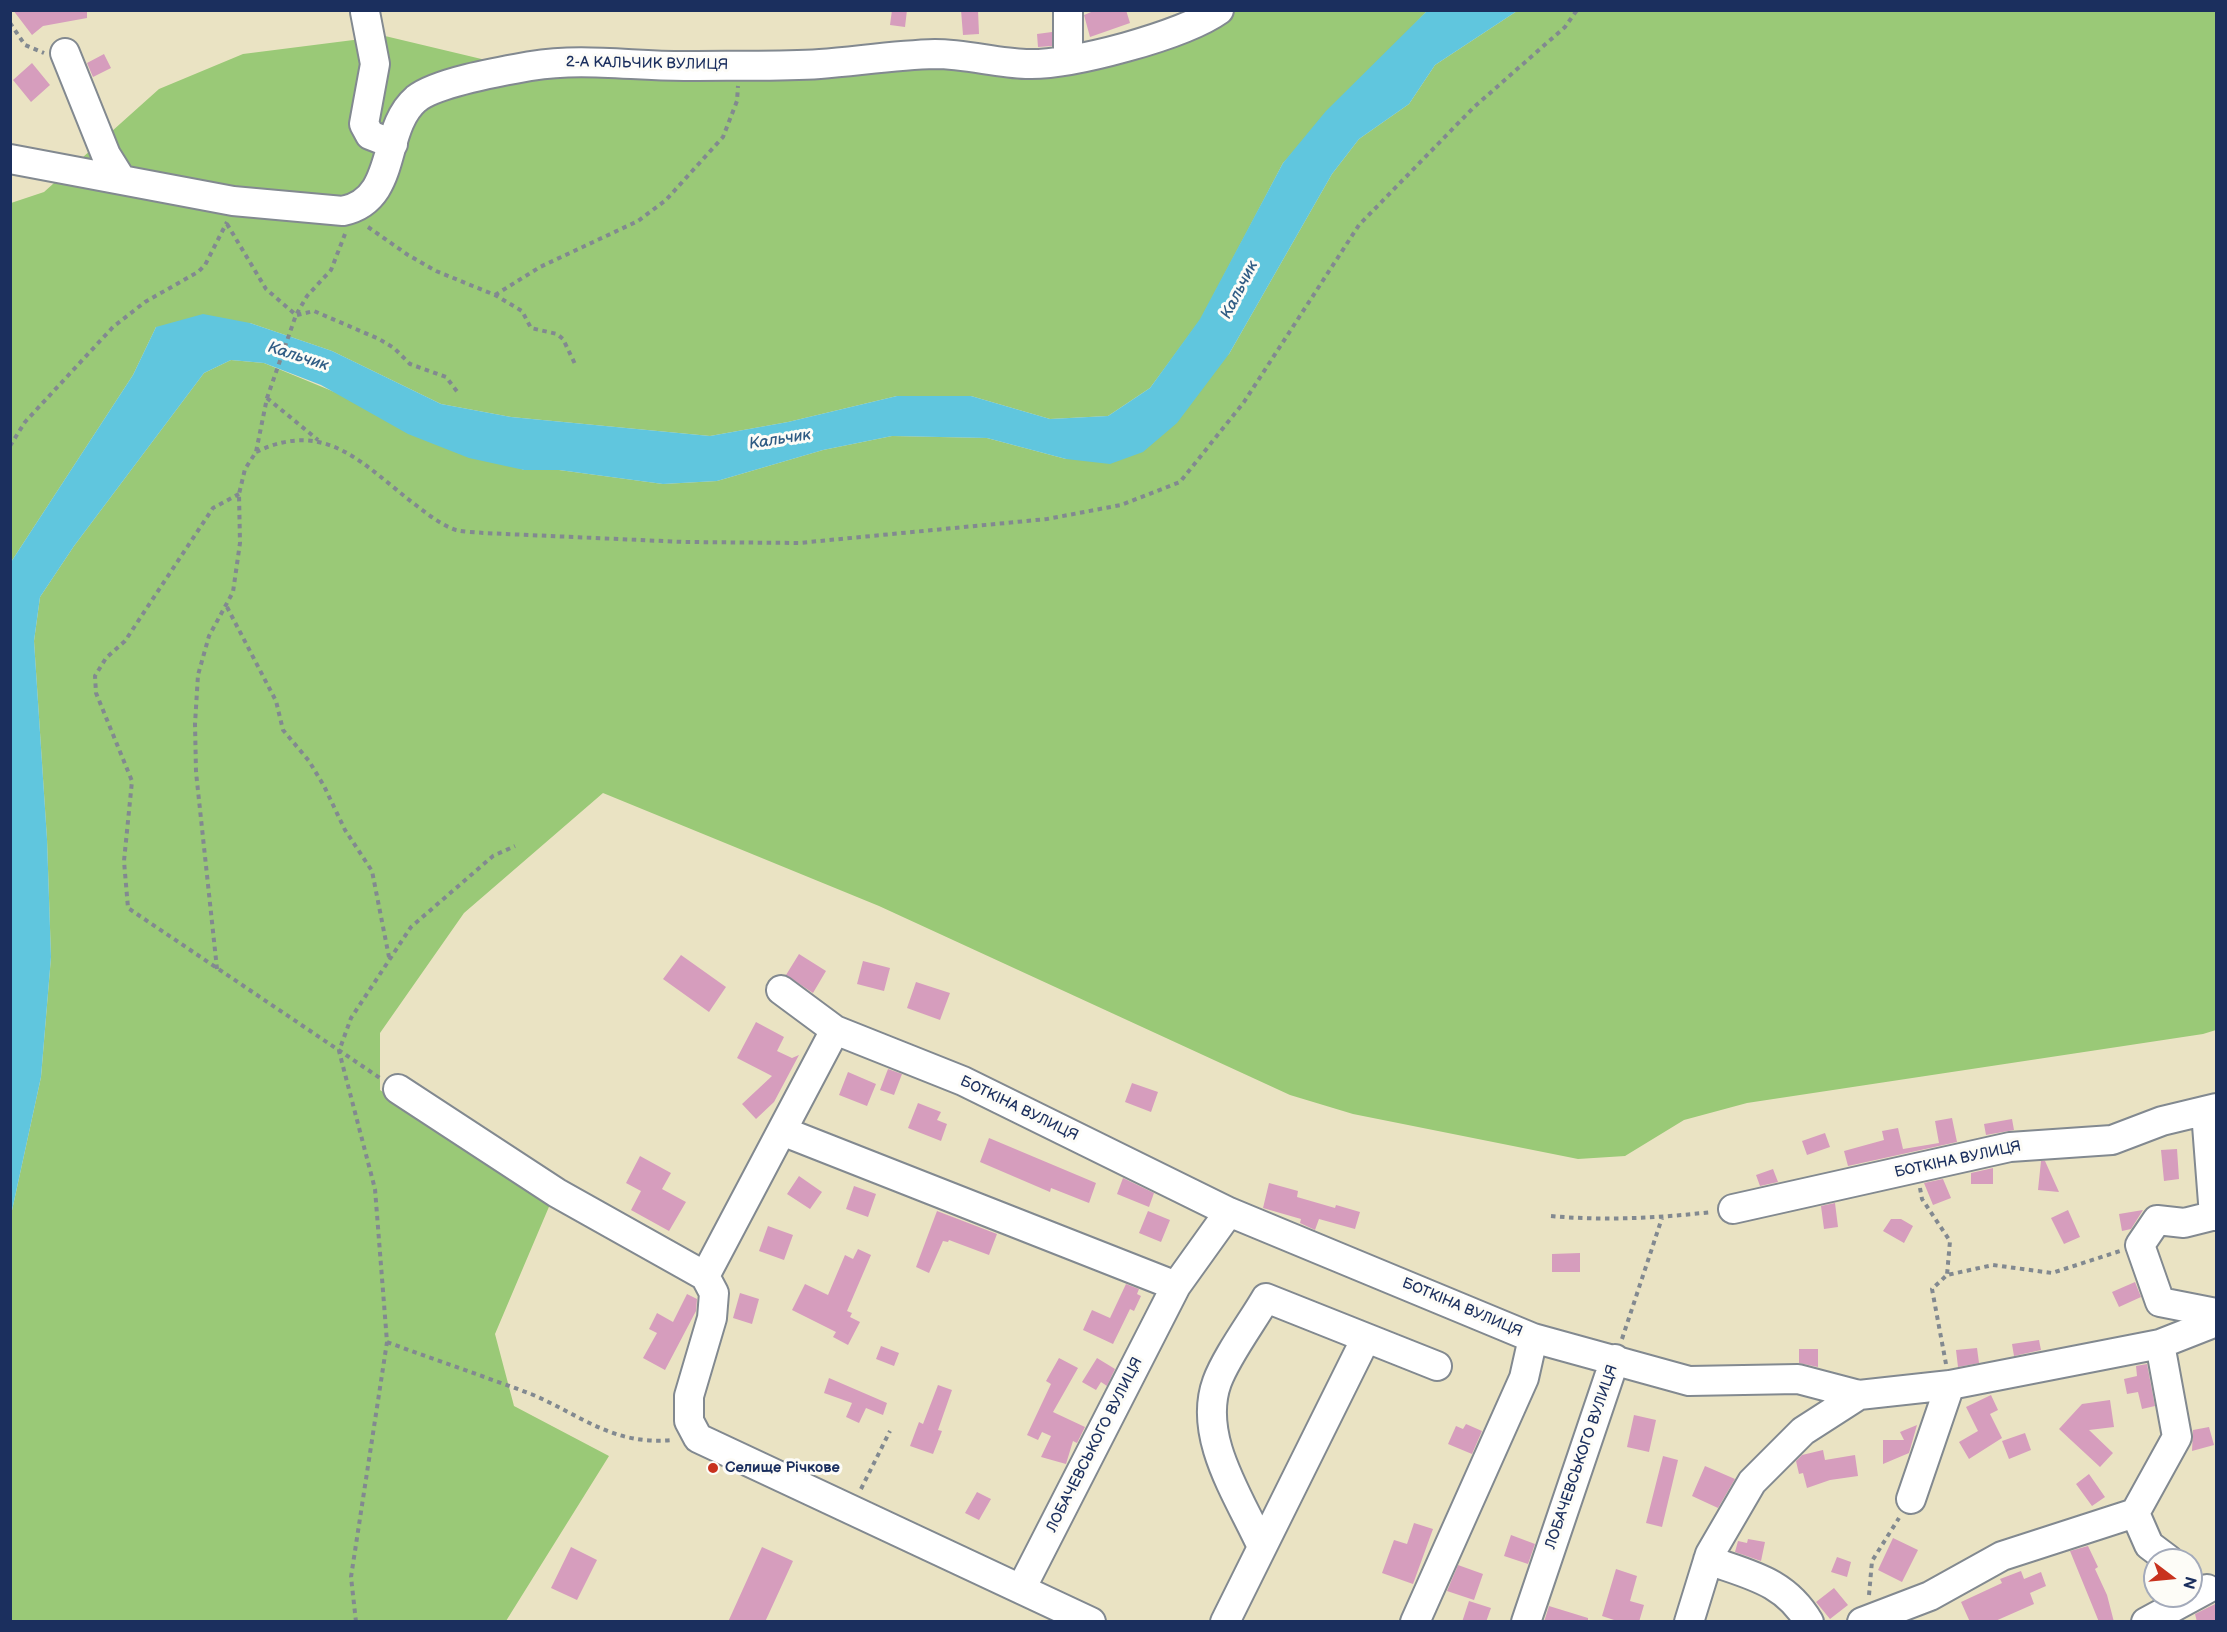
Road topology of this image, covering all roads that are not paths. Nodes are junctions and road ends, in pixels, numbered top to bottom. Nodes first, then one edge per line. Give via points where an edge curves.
1 (1068, 10) edge
2 (1216, 11) edge
3 (365, 12) dead end
4 (1068, 59) junction
5 (69, 63) road end
6 (393, 144) junction
7 (10, 159) edge
8 (121, 179) junction
9 (781, 990) dead end
10 (835, 1030) junction
11 (398, 1089) road end
12 (2211, 1110) edge
13 (782, 1131) junction
14 (1733, 1209) road end
15 (1230, 1212) junction
16 (2216, 1215) edge
17 (705, 1276) junction
18 (1176, 1286) junction
19 (2217, 1313) edge
20 (2217, 1322) edge
21 (1366, 1338) junction
22 (1533, 1338) junction
23 (2160, 1344) junction
24 (1615, 1359) junction
25 (1437, 1366) dead end
26 (1950, 1385) junction
27 (1859, 1395) junction
28 (1911, 1499) road end
29 (2134, 1513) junction
30 (1262, 1547) junction
31 (2153, 1548) edge
32 (1708, 1560) junction
33 (2205, 1586) edge
34 (1021, 1589) junction
35 (1864, 1621) edge
36 (1091, 1622) edge
37 (1225, 1622) edge
38 (1415, 1622) edge
39 (1526, 1622) edge
40 (1689, 1622) edge
41 (1809, 1622) edge
42 (2146, 1622) edge

1 - 4 street
2 - 4 street, 2-А КАЛЬЧИК ВУЛИЦЯ via 1122,48
3 - 6 street via 375,73 364,124 370,135
4 - 6 street, 2-А КАЛЬЧИК ВУЛИЦЯ via 1027,64 937,54 820,64 682,66 566,61 521,68 425,94 406,112
5 - 8 street via 106,155
6 - 8 street, 2-А КАЛЬЧИК ВУЛИЦЯ via 376,189 352,213 229,213
7 - 8 street
9 - 10 street, БОТКІНА ВУЛИЦЯ
10 - 13 street
10 - 15 street, БОТКІНА ВУЛИЦЯ via 963,1081
11 - 17 street via 557,1193
12 - 14 street, БОТКІНА ВУЛИЦЯ via 2162,1121 2112,1140 2010,1147
12 - 16 street
13 - 17 street
13 - 18 street
15 - 18 street, ЛОБАЧЕВСЬКОГО ВУЛИЦЯ
15 - 22 street, БОТКІНА ВУЛИЦЯ
16 - 19 street via 2184,1223 2157,1220 2140,1245 2160,1302
17 - 34 street via 714,1293 712,1318 689,1395 689,1421 698,1438
18 - 34 street, ЛОБАЧЕВСЬКОГО ВУЛИЦЯ
20 - 23 street, ЛОБАЧЕВСЬКОГО ВУЛИЦЯ
21 - 25 street
21 - 30 street
21 - 30 street via 1266,1298 1217,1381 1210,1410 1214,1442
22 - 24 street, БОТКІНА ВУЛИЦЯ
22 - 38 street via 1524,1378
23 - 26 street, ЛОБАЧЕВСЬКОГО ВУЛИЦЯ
23 - 29 street via 2177,1437
24 - 27 street, ЛОБАЧЕВСЬКОГО ВУЛИЦЯ via 1689,1381 1797,1378
24 - 39 street, ЛОБАЧЕВСЬКОГО ВУЛИЦЯ
26 - 27 street, ЛОБАЧЕВСЬКОГО ВУЛИЦЯ
26 - 28 street
27 - 32 street, ЛОБАЧЕВСЬКОГО ВУЛИЦЯ via 1803,1431 1752,1482
29 - 31 street
29 - 35 street via 2002,1556 1930,1596
30 - 37 street
32 - 40 street, ЛОБАЧЕВСЬКОГО ВУЛИЦЯ
32 - 41 street via 1777,1585 1800,1606
33 - 42 street
34 - 36 street

